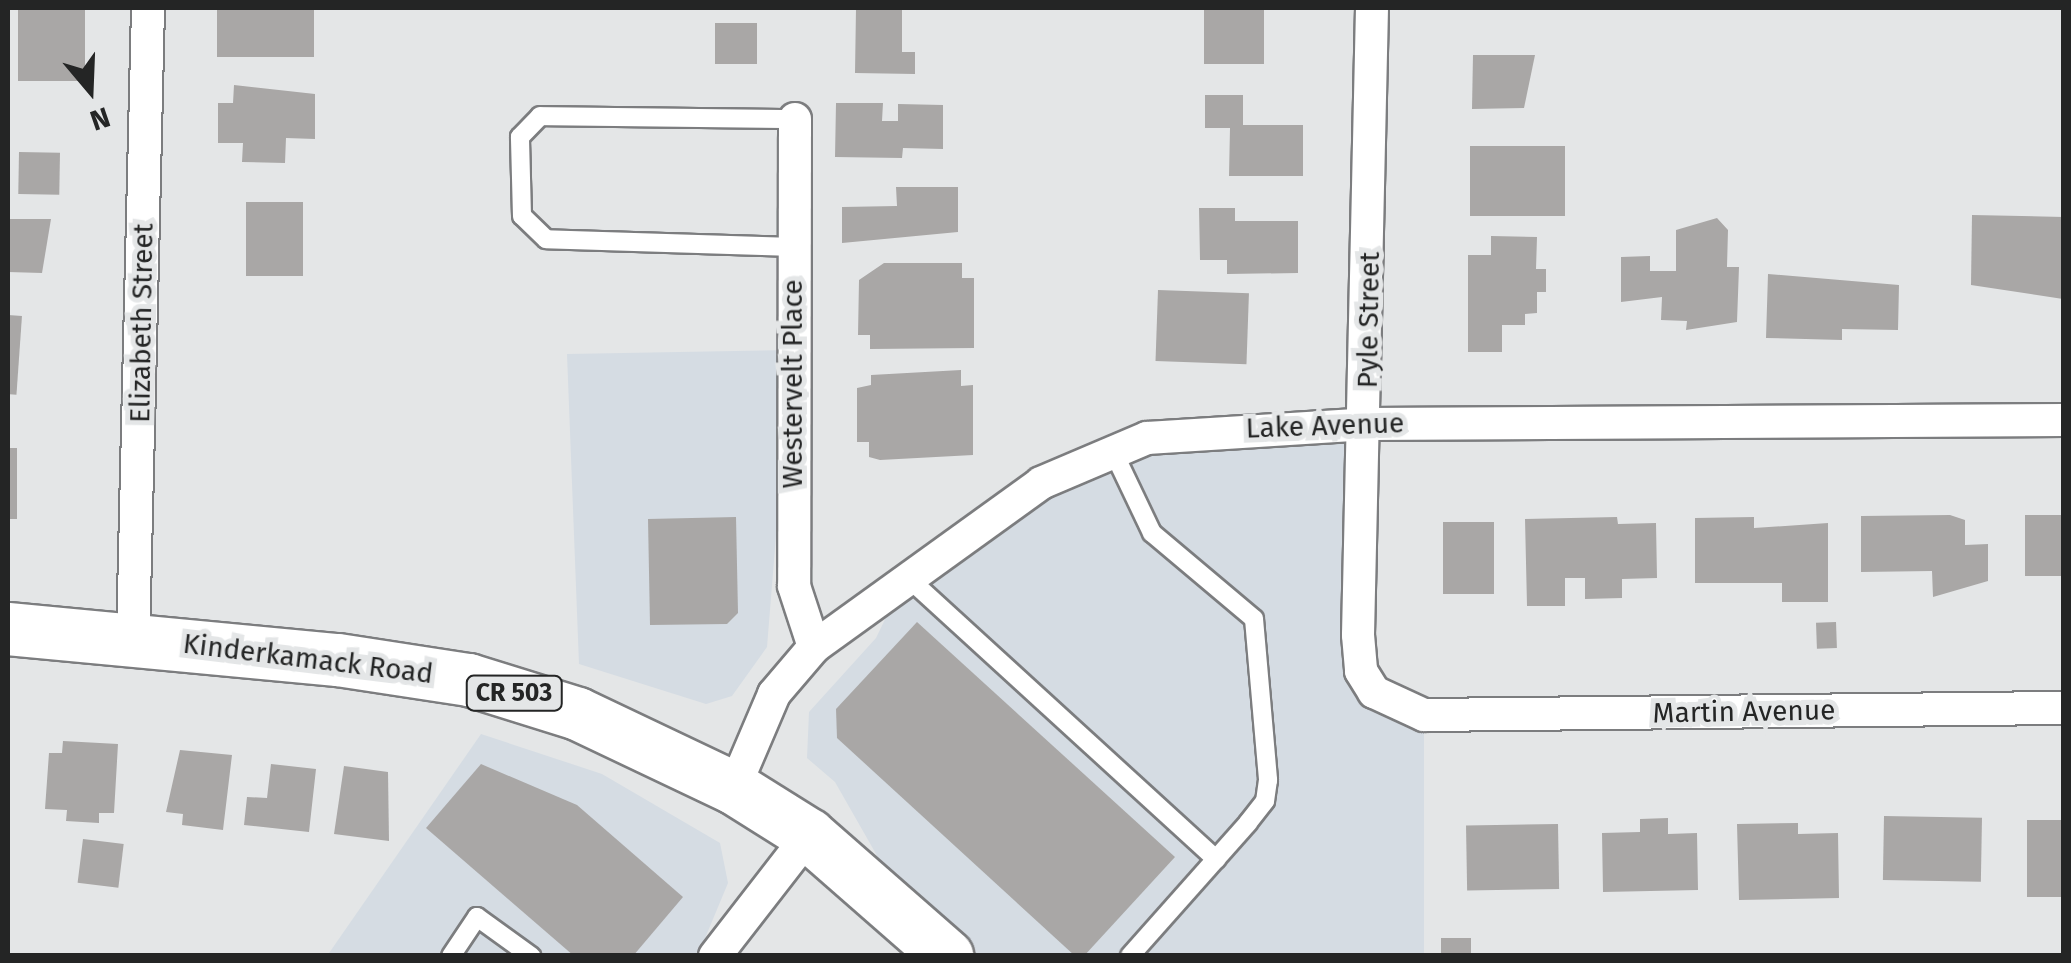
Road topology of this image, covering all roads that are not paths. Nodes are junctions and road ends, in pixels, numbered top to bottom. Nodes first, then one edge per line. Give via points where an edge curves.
1 (148, 8) edge
2 (1372, 8) edge
3 (795, 119) joint
4 (794, 247) junction
5 (2064, 420) edge
6 (1368, 424) junction
7 (1112, 449) junction
8 (906, 576) junction
9 (8, 629) edge
10 (133, 638) junction
11 (814, 647) junction
12 (2064, 708) edge
13 (1424, 715) joint
14 (734, 788) junction
15 (809, 835) junction
16 (1216, 859) junction
17 (451, 956) edge
18 (531, 956) edge
19 (715, 956) edge
20 (947, 956) edge
21 (1130, 956) edge

1 - 10 street, Elizabeth Street
2 - 6 street, Pyle Street
3 - 4 street, Westervelt Place
3 - 4 lane via 540,116 520,138 522,216 546,239
4 - 11 street, Westervelt Place via 794,586
5 - 6 street, Lake Avenue
6 - 7 street, Lake Avenue via 1180,430
6 - 13 street, Pyle Street via 1361,672 1374,692
7 - 8 street, Lake Avenue via 1041,483
7 - 16 lane via 1152,533 1254,619 1265,801
8 - 11 street, Lake Avenue
8 - 16 lane
9 - 10 main road, Kinderkamack Road / CR 503
10 - 14 main road, Kinderkamack Road / CR 503 via 469,680 612,728
11 - 14 street, Lake Avenue via 774,694
12 - 13 street, Martin Avenue
14 - 15 main road, Kinderkamack Road / CR 503
15 - 19 street
15 - 20 main road, Kinderkamack Road / CR 503
16 - 21 lane
17 - 18 lane via 481,917

